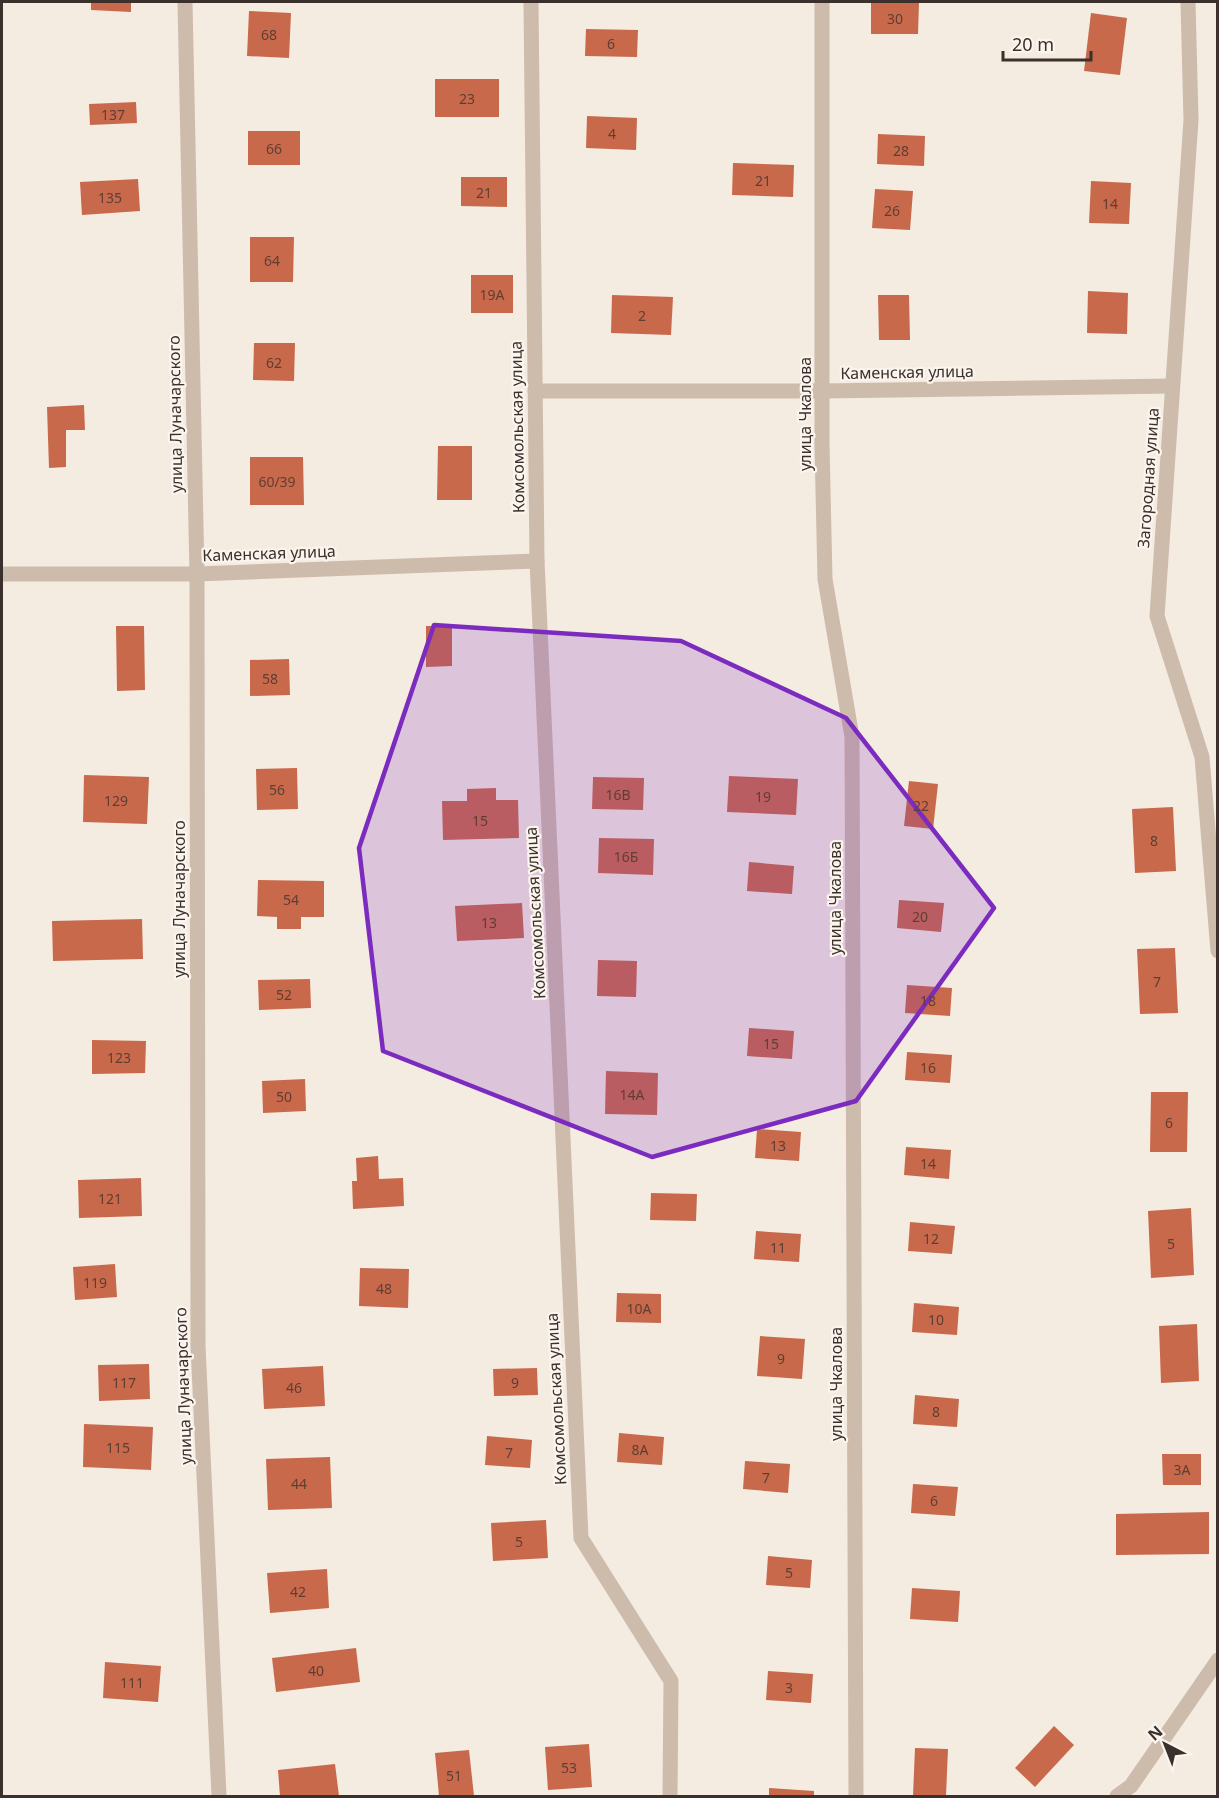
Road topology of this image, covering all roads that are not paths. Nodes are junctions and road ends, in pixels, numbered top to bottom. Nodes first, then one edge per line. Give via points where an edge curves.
1 (185, 2) edge
2 (531, 2) edge
3 (822, 2) edge
4 (1188, 2) edge
5 (1172, 386) junction
6 (535, 391) junction
7 (823, 391) junction
8 (537, 561) junction
9 (2, 574) edge
10 (197, 574) junction
11 (1218, 951) edge
12 (1218, 1660) edge
13 (219, 1797) edge
14 (670, 1797) edge
15 (856, 1797) edge
16 (1117, 1797) edge

1 - 10 street, улица Луначарского
2 - 6 street, Комсомольская улица
3 - 7 street, улица Чкалова
4 - 5 street, Загородная улица via 1191,120
5 - 7 street, Каменская улица
5 - 11 street, Загородная улица via 1157,616 1202,758
6 - 7 street, Каменская улица
6 - 8 street, Комсомольская улица
7 - 15 street, улица Чкалова via 825,579 852,737
8 - 10 street, Каменская улица
8 - 14 street, Комсомольская улица via 581,1538 671,1681
9 - 10 street, Каменская улица
10 - 13 street, улица Луначарского via 198,1346
12 - 16 street via 1131,1786

